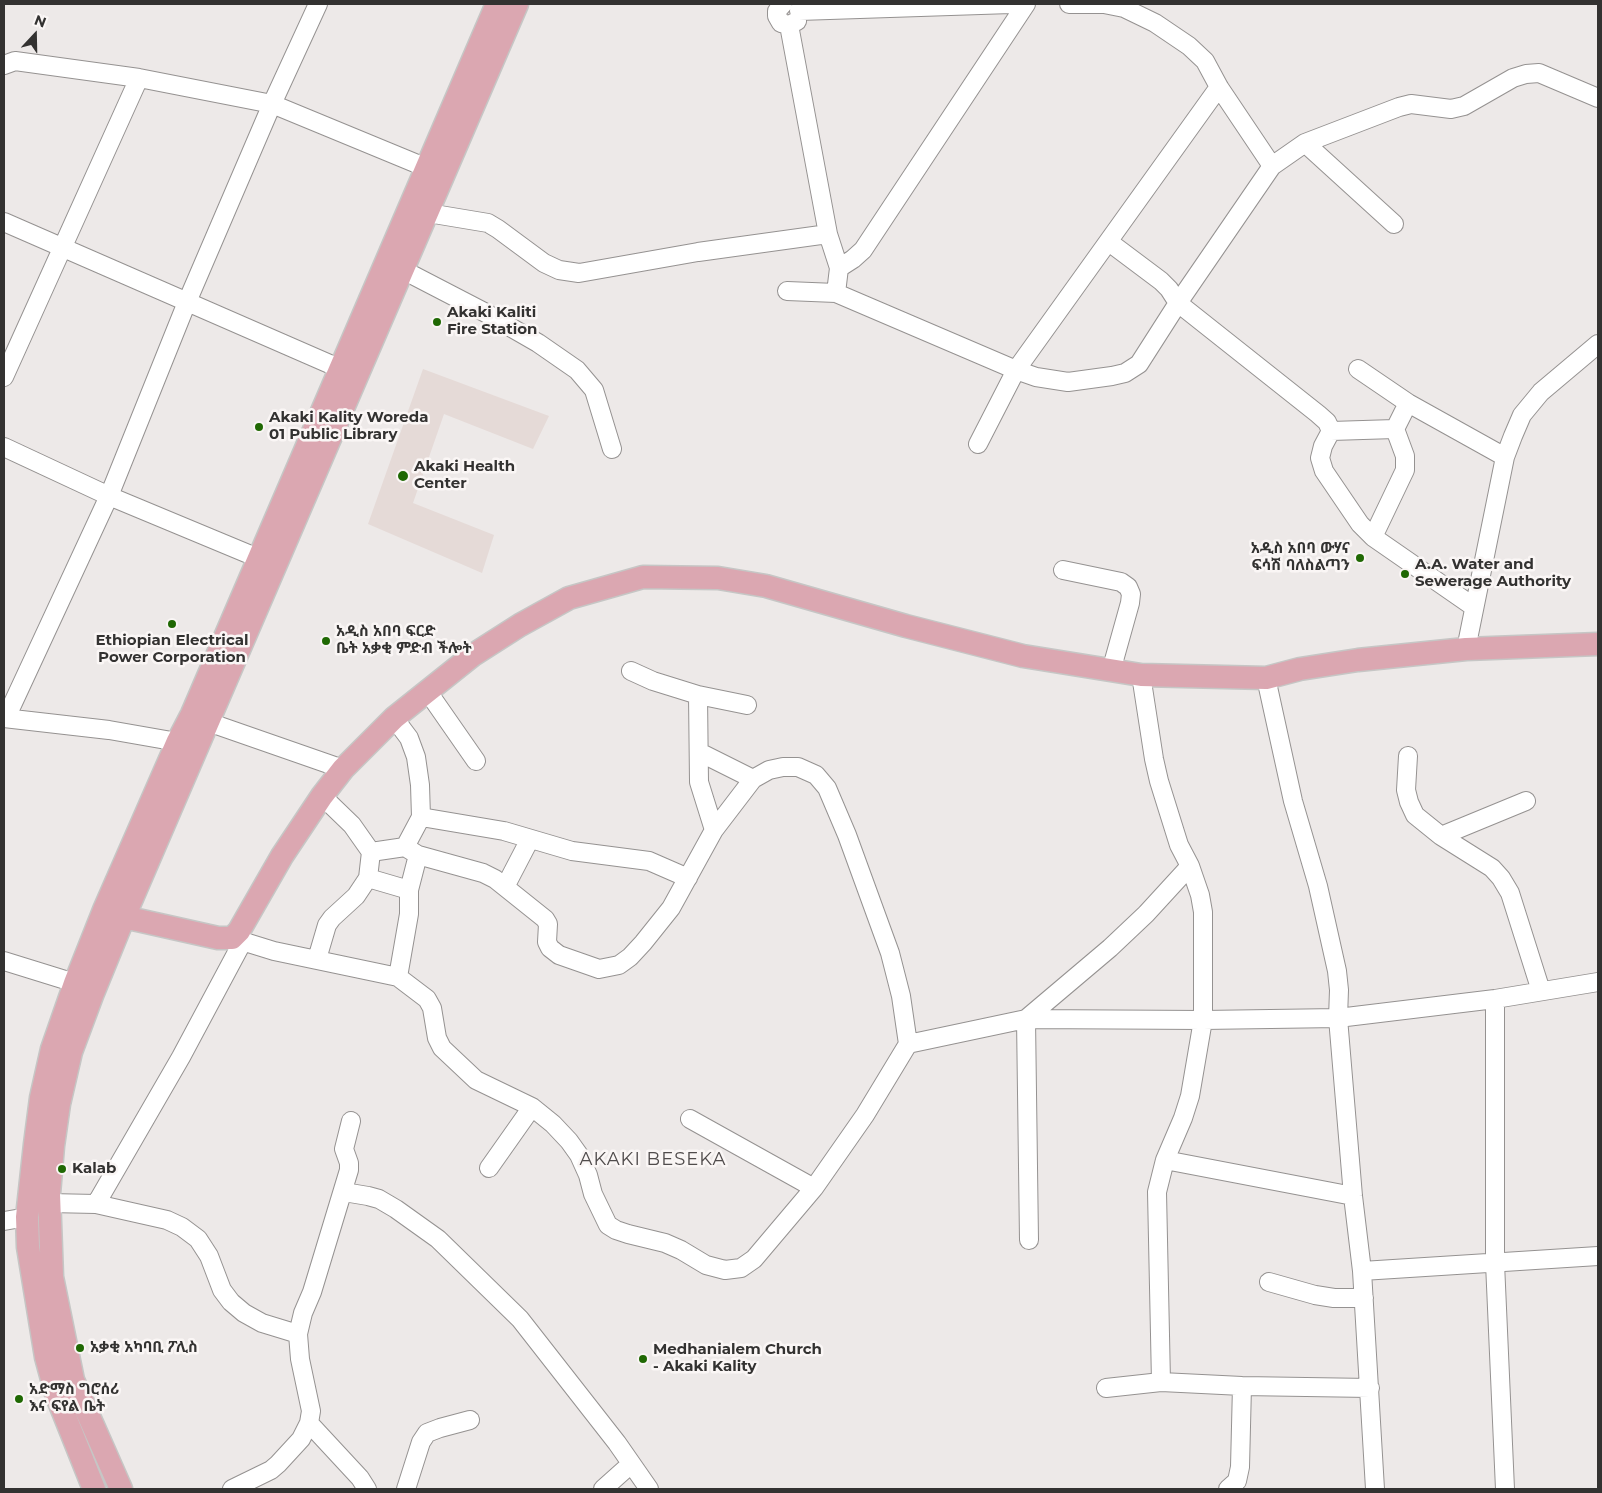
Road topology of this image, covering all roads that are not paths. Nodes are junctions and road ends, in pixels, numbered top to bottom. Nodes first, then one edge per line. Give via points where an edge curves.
1 (318, 4) edge
2 (497, 4) edge
3 (517, 4) edge
4 (1011, 4) edge
5 (1026, 4) edge
6 (1068, 4) edge
7 (786, 6) edge
8 (4, 65) edge
9 (139, 78) junction
10 (1218, 87) junction
11 (1598, 98) edge
12 (272, 104) junction
13 (1305, 143) junction
14 (1272, 166) junction
15 (427, 168) junction
16 (428, 213) junction
17 (4, 222) edge
18 (1394, 224) dead end
19 (828, 234) junction
20 (1108, 242) junction
21 (62, 247) junction
22 (839, 268) junction
23 (403, 270) junction
24 (787, 291) dead end
25 (836, 293) junction
26 (187, 302) junction
27 (1178, 303) junction
28 (1598, 344) edge
29 (342, 369) junction
30 (1358, 369) dead end
31 (1016, 370) junction
32 (4, 377) edge
33 (1408, 403) junction
34 (1395, 429) junction
35 (1331, 431) junction
36 (978, 444) dead end
37 (4, 447) edge
38 (612, 449) dead end
39 (1505, 457) junction
40 (109, 496) junction
41 (1373, 537) junction
42 (267, 562) junction
43 (1063, 570) dead end
44 (1474, 607) junction
45 (1598, 644) edge
46 (1466, 649) junction
47 (631, 671) dead end
48 (1111, 671) junction
49 (1140, 675) junction
50 (1266, 678) junction
51 (428, 692) junction
52 (698, 695) junction
53 (748, 705) dead end
54 (5, 718) edge
55 (394, 718) junction
56 (208, 722) junction
57 (188, 744) junction
58 (699, 752) junction
59 (1408, 756) dead end
60 (476, 761) dead end
61 (343, 769) junction
62 (753, 779) junction
63 (322, 796) junction
64 (1526, 801) dead end
65 (421, 817) junction
66 (714, 830) junction
67 (1441, 836) junction
68 (530, 839) junction
69 (411, 851) junction
70 (371, 852) junction
71 (1190, 866) junction
72 (368, 878) junction
73 (688, 878) junction
74 (505, 887) junction
75 (409, 890) junction
76 (124, 916) junction
77 (237, 940) junction
78 (317, 959) junction
79 (4, 961) edge
80 (398, 977) junction
81 (1598, 982) edge
82 (75, 983) junction
83 (1542, 991) junction
84 (1495, 999) junction
85 (1338, 1018) junction
86 (1026, 1019) junction
87 (1203, 1020) junction
88 (908, 1044) junction
89 (532, 1107) junction
90 (690, 1119) dead end
91 (352, 1121) dead end
92 (1165, 1160) junction
93 (489, 1168) dead end
94 (814, 1188) junction
95 (344, 1192) junction
96 (1353, 1196) junction
97 (49, 1203) junction
98 (96, 1204) junction
99 (27, 1217) junction
100 (4, 1221) edge
101 (1029, 1240) dead end
102 (1598, 1256) edge
103 (1495, 1263) junction
104 (1362, 1271) junction
105 (1269, 1282) dead end
106 (1364, 1298) junction
107 (298, 1334) junction
108 (1161, 1382) junction
109 (1242, 1386) junction
110 (1106, 1388) dead end
111 (1370, 1388) junction
112 (470, 1420) dead end
113 (309, 1423) junction
114 (631, 1464) junction
115 (94, 1489) edge
116 (121, 1489) edge
117 (232, 1489) edge
118 (367, 1489) edge
119 (406, 1489) edge
120 (603, 1489) edge
121 (649, 1489) edge
122 (1228, 1489) edge
123 (1375, 1489) edge
124 (1505, 1489) edge

1 - 12 street
2 - 15 main road
3 - 16 main road
4 - 7 street
5 - 22 street via 863,250
6 - 10 street via 1104,4 1124,8 1155,23 1190,46 1205,61
7 - 19 street via 777,16 789,25
8 - 9 street via 15,61
9 - 12 street
9 - 21 street
10 - 14 street
10 - 20 street
11 - 13 street via 1539,73 1526,74 1464,106 1451,109 1411,104
12 - 15 street
12 - 26 street
13 - 14 street
13 - 18 street
14 - 27 street
15 - 29 main road
16 - 19 street via 488,223 544,263 559,270 579,273
16 - 23 main road
17 - 21 street
19 - 22 street
20 - 27 street via 1161,281
20 - 31 street
21 - 26 street
21 - 32 street
22 - 25 street
23 - 38 street via 492,316 577,370 594,390
23 - 42 main road
24 - 25 street
25 - 31 street
26 - 29 street
26 - 40 street
27 - 31 street via 1139,364 1125,372 1068,382
27 - 35 street via 1318,414
28 - 39 street via 1542,392 1522,415
29 - 42 main road
30 - 33 street
31 - 36 street
33 - 34 street
33 - 39 street
34 - 35 street
34 - 41 street via 1405,456 1405,470
35 - 41 street via 1320,458 1324,471 1360,524
37 - 40 street
39 - 44 street
40 - 42 street
40 - 54 street
41 - 44 street
42 - 56 main road
42 - 57 main road via 192,714
43 - 48 street via 1121,582 1128,587 1130,603
44 - 46 street
45 - 46 main road
46 - 50 main road via 1358,660
47 - 52 street
48 - 49 main road
48 - 51 main road via 1023,656 766,586 718,578 643,577 569,598 520,624
49 - 50 main road
49 - 71 street via 1159,781 1179,845
50 - 85 street via 1293,801 1331,940 1339,990
51 - 55 main road
51 - 60 street
52 - 53 street
52 - 58 street
54 - 57 street via 108,730
55 - 61 main road
55 - 65 street via 409,738 416,756
56 - 57 main road
56 - 61 street
57 - 76 main road
57 - 82 main road via 104,910
58 - 62 street
58 - 66 street via 700,782
59 - 67 street via 1406,790 1409,802 1415,815
61 - 63 main road
62 - 66 street
62 - 88 street via 768,770 798,767 816,775 827,788 890,953
63 - 70 street via 352,825
63 - 77 main road via 282,856
64 - 67 street
65 - 68 street via 504,831
65 - 69 street
66 - 73 street
67 - 83 street via 1492,868 1501,878 1510,893
68 - 73 street via 572,851 649,861
68 - 74 street
69 - 70 street
69 - 74 street via 482,872
69 - 75 street
70 - 72 street
71 - 86 street via 1110,948
71 - 87 street via 1203,912
72 - 75 street
72 - 78 street via 356,896 327,925
73 - 74 street via 670,908 630,957 619,965 599,968 559,955 550,948 545,919
75 - 80 street via 409,914
76 - 77 main road
76 - 97 main road via 71,1052 53,1146
77 - 78 street
77 - 98 street via 181,1057
78 - 80 street
79 - 82 street
80 - 89 street via 427,1000 432,1008 442,1048 476,1080
81 - 83 street
82 - 99 main road via 52,1049 42,1098
83 - 84 street
84 - 85 street
84 - 103 street
85 - 87 street
85 - 96 street
86 - 87 street
86 - 88 street
86 - 101 street
87 - 92 street via 1190,1096
88 - 94 street via 865,1116
89 - 93 street
89 - 94 street via 554,1124 579,1155 608,1225 673,1247 725,1270 741,1268 754,1259
90 - 94 street
91 - 95 street via 344,1150 349,1170
92 - 96 street
92 - 108 street via 1157,1192
95 - 107 street
95 - 114 street via 379,1199 438,1239 520,1320
96 - 104 street
97 - 98 street
97 - 116 main road via 52,1277 73,1380
98 - 107 street via 182,1226 198,1239 209,1256 222,1290 231,1302 262,1323
99 - 100 street
99 - 115 main road via 28,1247 46,1356 56,1394
102 - 103 street
103 - 104 street
103 - 124 street
104 - 106 street
105 - 106 street via 1315,1295
106 - 111 street
107 - 113 street via 311,1411
108 - 109 street
108 - 110 street
109 - 111 street
109 - 122 street via 1240,1467 1237,1481
111 - 123 street
112 - 119 street via 427,1433
113 - 117 street via 301,1439 271,1470
113 - 118 street
114 - 120 street
114 - 121 street

